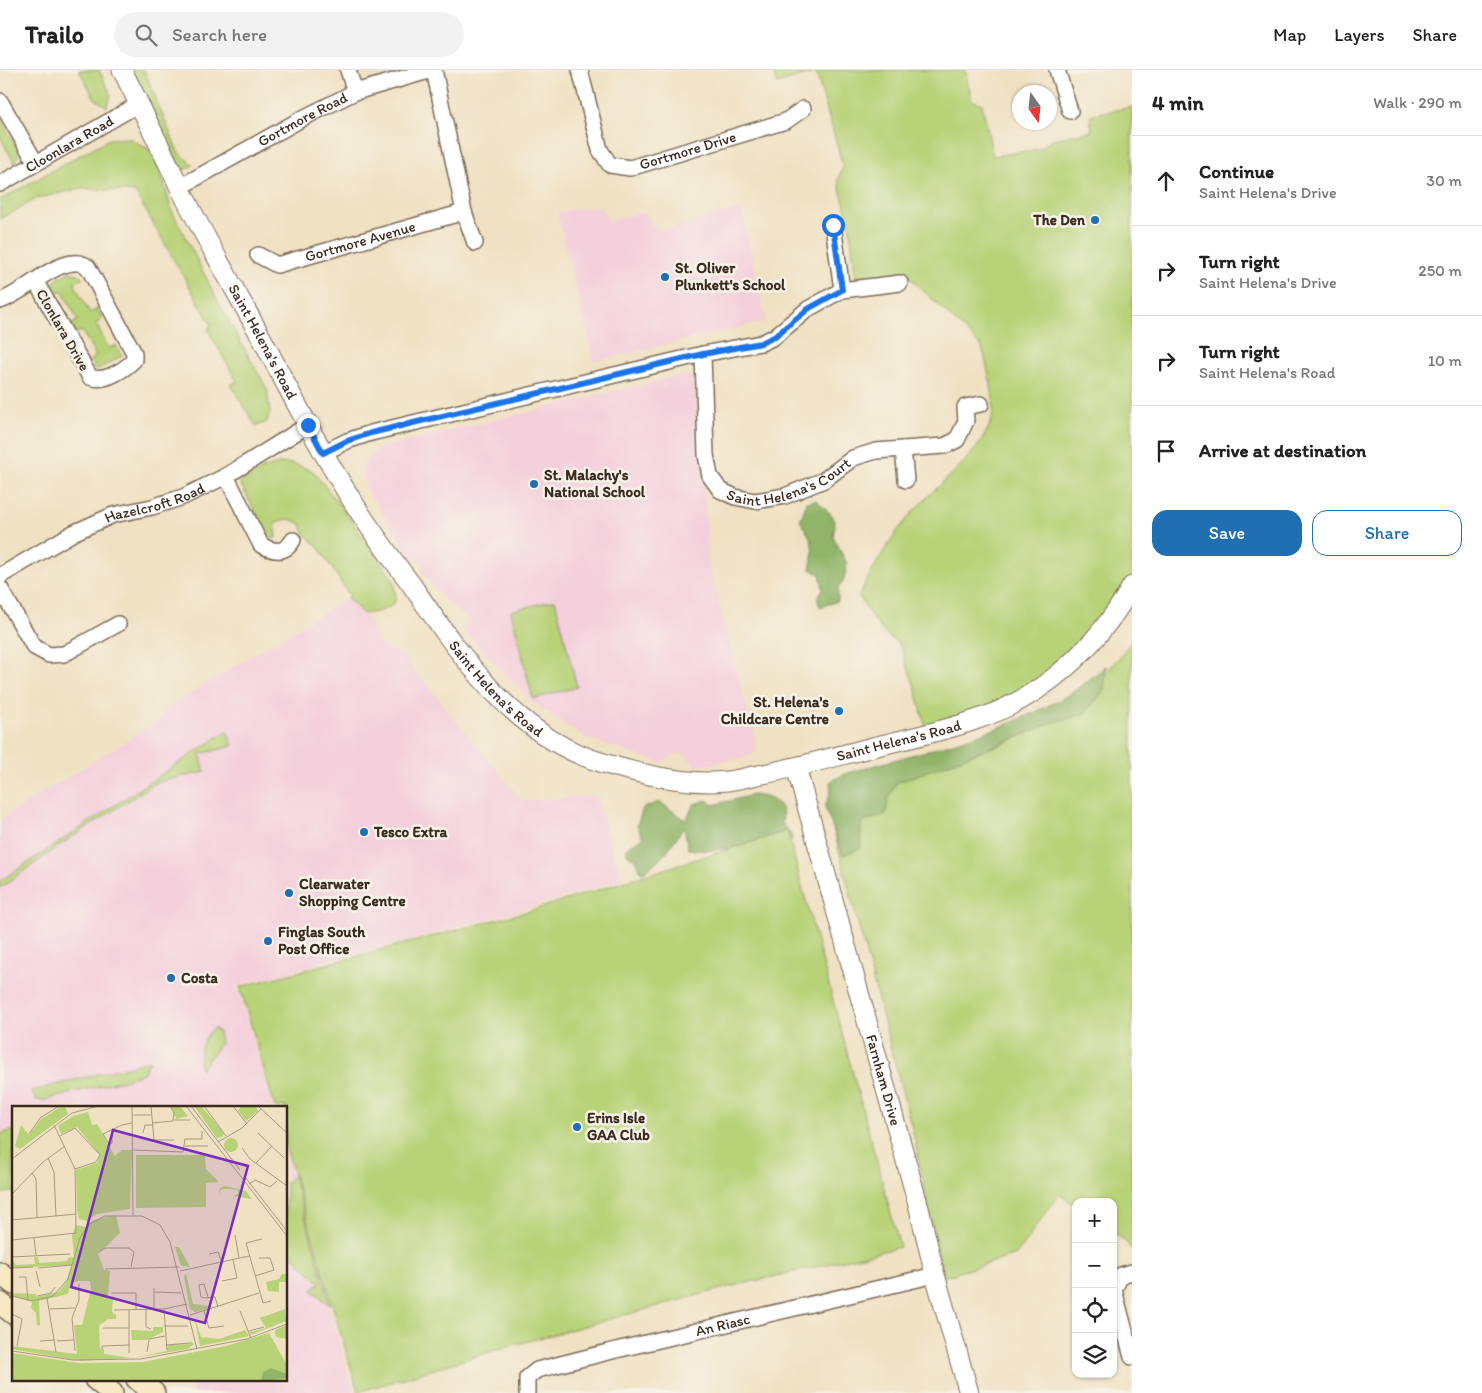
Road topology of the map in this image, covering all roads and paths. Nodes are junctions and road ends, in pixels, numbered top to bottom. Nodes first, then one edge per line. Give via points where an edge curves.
1 (122, 70) edge
2 (348, 70) edge
3 (433, 70) edge
4 (580, 70) edge
5 (1057, 70) edge
6 (355, 92) junction
7 (0, 101) edge
8 (139, 104) junction
9 (803, 109) dead end
10 (1070, 111) dead end
11 (36, 163) junction
12 (0, 184) edge
13 (180, 187) junction
14 (464, 212) junction
15 (833, 225) dead end
16 (475, 243) dead end
17 (258, 255) dead end
18 (36, 282) junction
19 (900, 283) dead end
20 (842, 290) junction
21 (0, 301) edge
22 (703, 354) junction
23 (981, 404) dead end
24 (308, 425) junction
25 (903, 449) junction
26 (323, 453) junction
27 (226, 476) junction
28 (906, 480) dead end
29 (293, 540) dead end
30 (0, 576) edge
31 (1132, 586) edge
32 (0, 588) edge
33 (118, 624) dead end
34 (796, 767) junction
35 (1132, 1272) edge
36 (0, 1273) edge
37 (936, 1275) junction
38 (12, 1282) edge
39 (0, 1303) edge
40 (12, 1312) edge
41 (1132, 1357) edge
42 (96, 1380) edge
43 (138, 1380) edge
44 (112, 1393) edge
45 (154, 1393) edge
46 (527, 1393) edge
47 (969, 1393) edge

1 - 8 street, Saint Helena's Road
2 - 6 street
3 - 6 street, Gortmore Road
3 - 14 street
4 - 9 street, Gortmore Drive via 600,150 610,166 630,168 786,121
5 - 10 street
6 - 13 street, Gortmore Road
7 - 11 street
8 - 11 street, Cloonlara Road
8 - 13 street, Saint Helena's Road
11 - 12 street, Cloonlara Road
13 - 24 street, Saint Helena's Road
14 - 16 street
14 - 17 street, Gortmore Avenue via 277,265
15 - 20 street
18 - 18 street, Clonlara Drive via 74,262 88,267 134,353 134,360 104,379 90,377
18 - 21 street, Clonlara Drive
19 - 20 street
20 - 22 street via 808,309 774,337 761,343
22 - 25 street, Saint Helena's Court via 706,455 710,476 720,490 755,501 785,496 824,480 853,458 876,451
22 - 26 street via 371,433
23 - 25 street, Saint Helena's Court via 965,407 966,421 957,440 944,446
24 - 26 street, Saint Helena's Road
24 - 27 street, Hazelcroft Road
25 - 28 street
26 - 34 street, Saint Helena's Road via 365,520 466,660 510,707 544,734 592,759 678,780 725,782
27 - 29 street via 261,545 281,551
27 - 30 street, Hazelcroft Road via 154,507 112,515 73,533
31 - 34 street, Saint Helena's Road via 1094,641 1065,670 1010,706 977,720
32 - 33 street via 34,647 49,656 64,654
34 - 37 street, Farnham Drive
35 - 41 street via 1121,1276 1114,1290
36 - 38 main road
37 - 46 street, An Riasc via 537,1370 527,1378
37 - 47 street, Farnham Drive
39 - 40 main road
42 - 44 main road
43 - 45 main road

